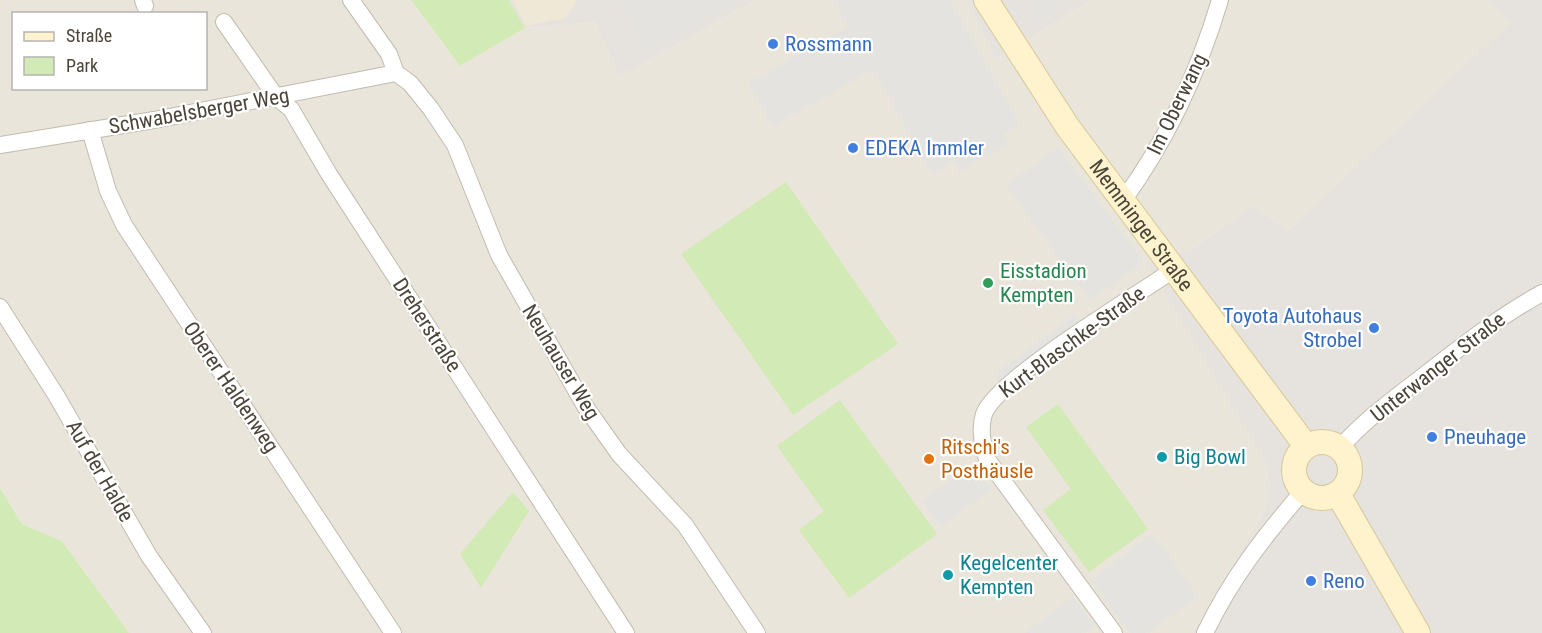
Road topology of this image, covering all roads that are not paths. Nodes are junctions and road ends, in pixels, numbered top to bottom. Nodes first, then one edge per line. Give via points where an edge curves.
1 (351, 0) edge
2 (986, 0) edge
3 (1220, 0) edge
4 (224, 22) dead end
5 (396, 73) junction
6 (276, 98) junction
7 (90, 130) junction
8 (0, 145) edge
9 (1122, 202) junction
10 (1173, 270) junction
11 (1542, 293) edge
12 (0, 307) edge
13 (1306, 446) junction
14 (1340, 449) junction
15 (1303, 491) junction
16 (1338, 494) junction
17 (203, 633) edge
18 (393, 633) edge
19 (626, 633) edge
20 (757, 633) edge
21 (1114, 633) edge
22 (1205, 633) edge
23 (1418, 633) edge

1 - 5 street via 389,54
2 - 9 main road, Memminger Straße via 1035,80
3 - 9 street, Im Oberwang via 1185,97 1162,143
4 - 6 street, Dreherstraße
5 - 6 street, Schwabelsberger Weg
5 - 20 street, Neuhauser Weg via 410,83 455,146 499,255 585,406 619,454 685,525
6 - 7 street, Schwabelsberger Weg
6 - 19 street, Dreherstraße via 291,110
7 - 8 street, Schwabelsberger Weg
7 - 18 street, Oberer Haldenweg via 108,191 124,225
9 - 10 main road, Memminger Straße
10 - 13 main road, Memminger Straße
10 - 21 street, Kurt-Blaschke-Straße via 1005,386 984,414 981,430 987,459
11 - 14 street, Unterwanger Straße via 1462,345 1383,407
12 - 17 street, Auf der Halde via 149,556
13 - 14 main road via 1327,442
13 - 15 main road via 1294,464 1296,481
14 - 16 main road via 1350,473
15 - 16 main road via 1319,498
15 - 22 street via 1252,552
16 - 23 main road

